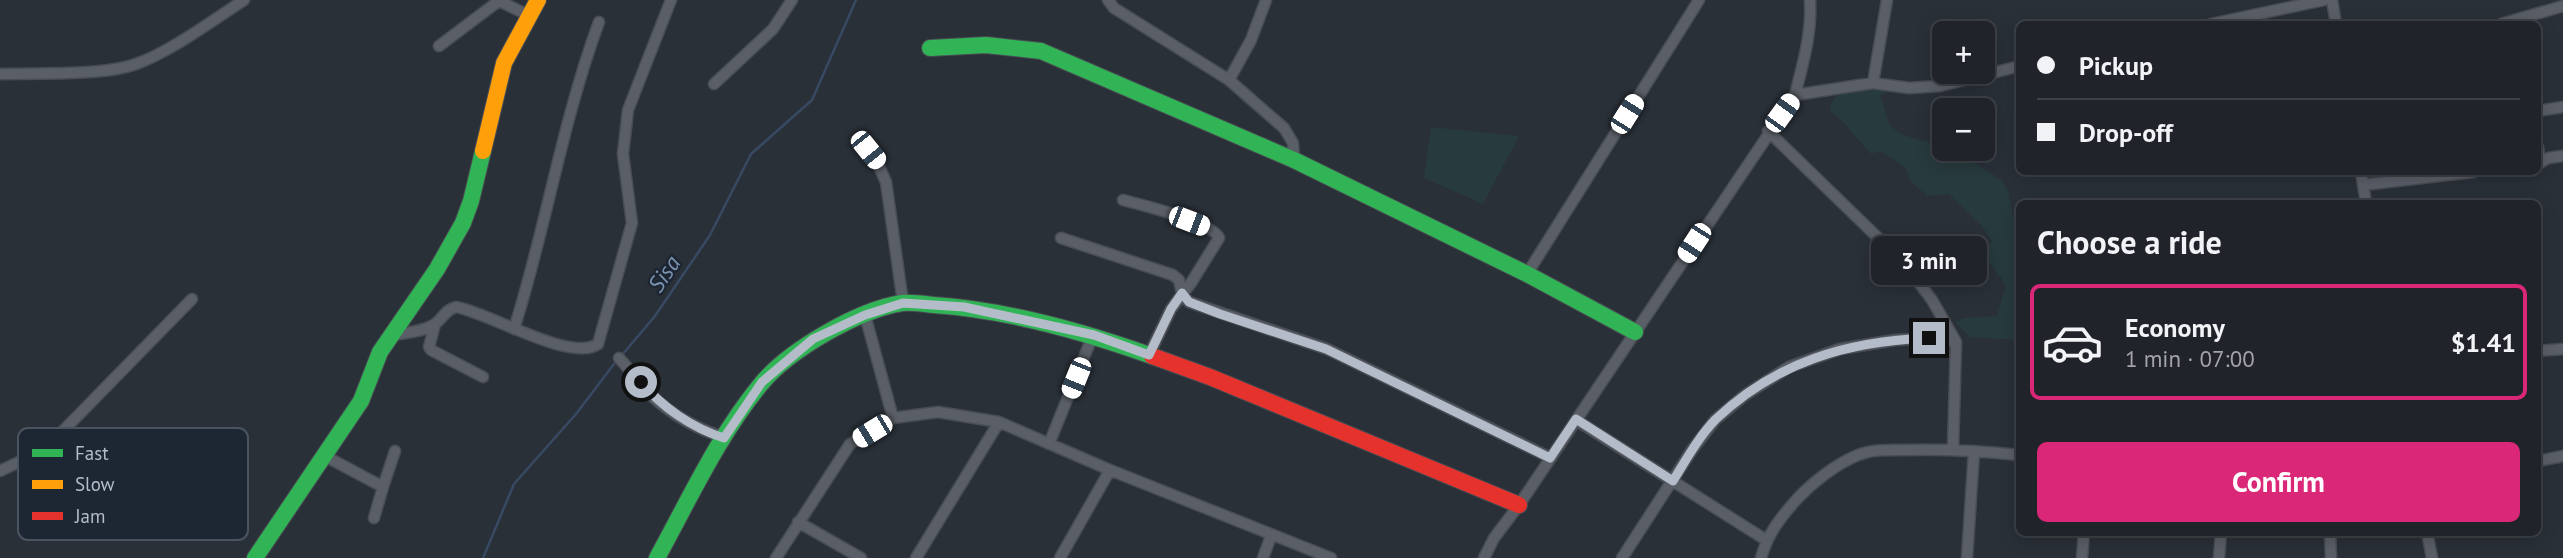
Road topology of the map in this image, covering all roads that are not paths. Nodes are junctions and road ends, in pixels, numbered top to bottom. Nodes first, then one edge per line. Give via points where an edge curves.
1 (244, 0) edge
2 (499, 0) edge
3 (538, 0) edge
4 (671, 0) edge
5 (792, 0) edge
6 (1108, 0) edge
7 (1266, 0) edge
8 (1699, 0) edge
9 (1810, 0) edge
10 (1887, 0) edge
11 (2325, 0) edge
12 (2332, 0) edge
13 (2563, 6) edge
14 (528, 15) junction
15 (2225, 21) edge
16 (2336, 21) edge
17 (2519, 21) edge
18 (599, 22) dead end
19 (439, 46) dead end
20 (930, 48) dead end
21 (2016, 67) edge
22 (0, 74) edge
23 (1229, 80) junction
24 (1873, 83) junction
25 (714, 84) dead end
26 (1795, 95) junction
27 (2563, 107) edge
28 (2541, 111) edge
29 (1768, 131) junction
30 (856, 141) dead end
31 (2563, 156) edge
32 (1294, 160) junction
33 (2541, 162) edge
34 (2361, 175) edge
35 (2448, 175) edge
36 (2363, 185) junction
37 (1123, 200) dead end
38 (2366, 200) edge
39 (1061, 238) dead end
40 (1527, 274) junction
41 (1182, 293) junction
42 (192, 299) dead end
43 (903, 303) junction
44 (865, 315) junction
45 (435, 324) junction
46 (514, 329) junction
47 (1635, 332) junction
48 (1094, 335) junction
49 (389, 336) junction
50 (1956, 342) junction
51 (2563, 349) edge
52 (2541, 351) edge
53 (1149, 355) junction
54 (619, 358) dead end
55 (483, 377) dead end
56 (893, 418) junction
57 (1576, 419) junction
58 (999, 422) junction
59 (67, 428) edge
60 (724, 438) junction
61 (1049, 444) junction
62 (1952, 449) junction
63 (1974, 450) junction
64 (395, 451) dead end
65 (323, 455) junction
66 (2016, 455) edge
67 (2563, 456) edge
68 (1550, 458) junction
69 (2541, 460) edge
70 (18, 462) edge
71 (1110, 470) junction
72 (0, 471) edge
73 (1673, 481) junction
74 (383, 487) junction
75 (1519, 505) junction
76 (374, 518) dead end
77 (798, 522) junction
78 (1271, 536) junction
79 (2084, 536) edge
80 (2221, 536) edge
81 (2330, 536) edge
82 (2428, 536) edge
83 (1766, 540) junction
84 (255, 558) edge
85 (657, 558) edge
86 (776, 558) edge
87 (861, 558) edge
88 (916, 558) edge
89 (1060, 558) edge
90 (1263, 558) edge
91 (1331, 558) edge
92 (1484, 558) edge
93 (1622, 558) edge
94 (1761, 558) edge
95 (1967, 558) edge
96 (2082, 558) edge
97 (2219, 558) edge
98 (2331, 558) edge
99 (2432, 558) edge

1 - 22 street via 139,63
2 - 14 street
2 - 19 street
3 - 14 street
4 - 46 street via 628,110 623,154 632,223 598,344 582,349
5 - 25 street via 773,29
6 - 23 street
7 - 23 street
8 - 40 street
9 - 26 street via 1809,32
10 - 24 street
11 - 15 street
12 - 16 street
13 - 17 street
14 - 49 street via 504,63 463,223 438,269
18 - 46 street via 582,69
20 - 32 street via 1007,45 1041,51
21 - 24 street via 1940,86
23 - 32 street via 1284,128 1293,143
24 - 26 street
26 - 29 street
27 - 28 street
29 - 47 street
29 - 50 street via 1904,262
30 - 43 street via 877,162 886,182
31 - 33 street
32 - 40 street
34 - 36 street
35 - 36 street
36 - 38 street
37 - 41 street via 1218,234 1218,244
39 - 41 street via 1173,275
40 - 47 street
41 - 53 street
41 - 68 street via 1189,302 1326,349
42 - 59 street
43 - 44 street
43 - 48 street via 964,307
44 - 56 street
44 - 60 street via 813,339 762,382
45 - 46 street via 456,307
45 - 49 street
45 - 55 street via 431,350
47 - 57 street
48 - 53 street
48 - 61 street
49 - 65 street via 361,401
50 - 62 street
50 - 73 street via 1895,340 1840,349 1789,367 1715,420
51 - 52 street
53 - 75 street
54 - 60 street via 662,404
56 - 58 street via 938,412
56 - 77 street via 850,444
57 - 68 street
57 - 73 street
58 - 61 street
58 - 88 street
60 - 85 street
61 - 71 street
62 - 63 street
62 - 83 street via 1859,454 1804,491
63 - 66 street
63 - 95 street
64 - 74 street
65 - 74 street
65 - 84 street
67 - 69 street
68 - 75 street
70 - 72 street
71 - 78 street
71 - 89 street
73 - 83 street
73 - 93 street
74 - 76 street
75 - 92 street
77 - 86 street
77 - 87 street
78 - 90 street
78 - 91 street
79 - 96 street
80 - 97 street
81 - 98 street
82 - 99 street
83 - 94 street

